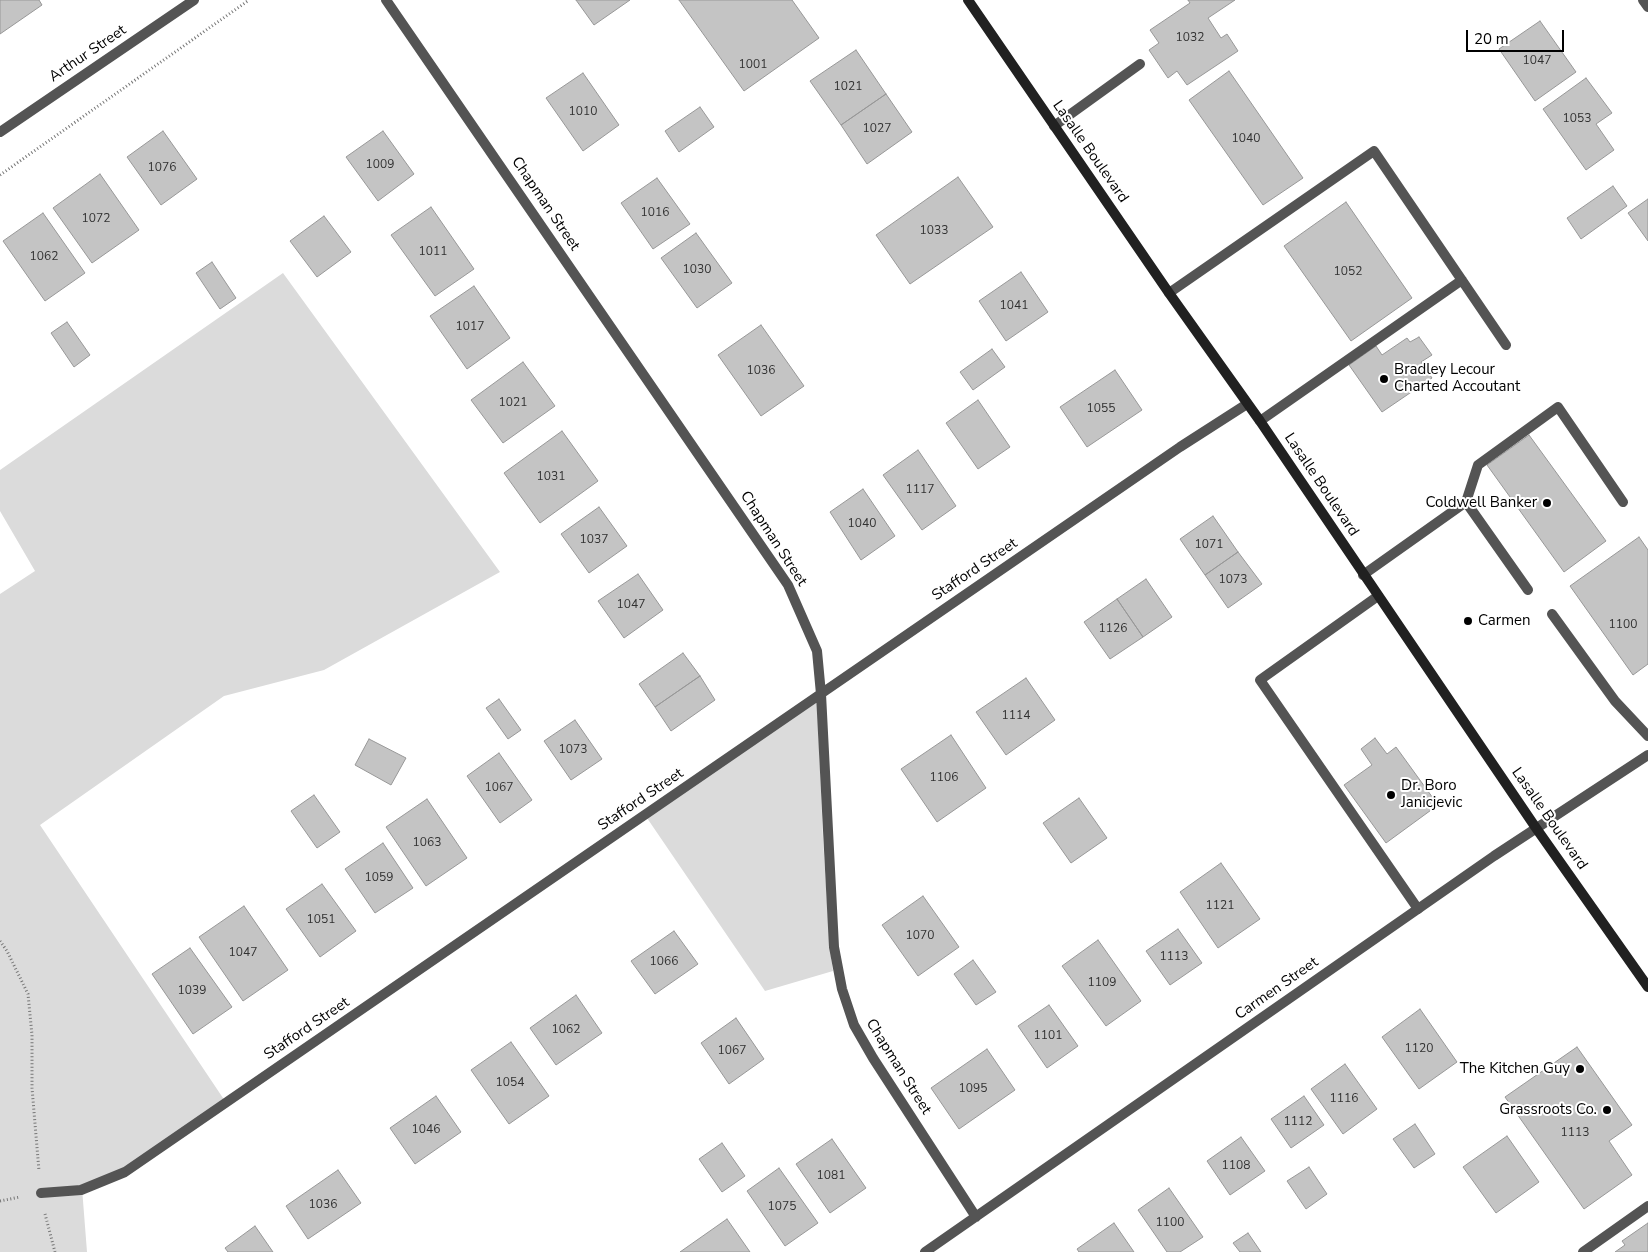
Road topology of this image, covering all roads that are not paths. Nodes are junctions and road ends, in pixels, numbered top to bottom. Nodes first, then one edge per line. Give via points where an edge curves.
1 (194, 0) edge
2 (386, 0) edge
3 (1643, 0) edge
4 (972, 1) edge
5 (1648, 7) edge
6 (1140, 64) dead end
7 (1054, 126) junction
8 (0, 132) edge
9 (1462, 280) junction
10 (1169, 293) junction
11 (1506, 344) dead end
12 (1247, 404) junction
13 (1260, 422) junction
14 (1466, 502) junction
15 (1623, 502) dead end
16 (1363, 575) junction
17 (1528, 590) dead end
18 (1378, 596) junction
19 (1552, 614) dead end
20 (821, 694) junction
21 (1648, 736) edge
22 (1648, 755) edge
23 (1536, 828) junction
24 (1418, 909) junction
25 (1648, 987) edge
26 (41, 1193) road end
27 (1648, 1206) edge
28 (976, 1216) junction
29 (926, 1252) edge
30 (1583, 1252) edge

1 - 8 street, Arthur Street
2 - 20 street, Chapman Street via 788,585 818,650
3 - 5 street
4 - 7 main road, Lasalle Boulevard
6 - 7 street
7 - 10 main road, Lasalle Boulevard
9 - 10 street via 1374,151
9 - 11 street
9 - 13 street
10 - 12 main road, Lasalle Boulevard
12 - 13 main road, Lasalle Boulevard
12 - 20 street, Stafford Street
13 - 16 main road, Lasalle Boulevard
14 - 15 street via 1478,464 1558,406
14 - 16 street
14 - 17 street
16 - 18 main road, Lasalle Boulevard
18 - 23 main road, Lasalle Boulevard
18 - 24 street via 1260,680
19 - 21 street via 1615,701
20 - 26 street, Stafford Street via 125,1172 82,1190
20 - 28 street, Chapman Street via 834,948 842,989 854,1025 873,1058
22 - 23 street, Carmen Street
23 - 24 street, Carmen Street
23 - 25 main road, Lasalle Boulevard
24 - 28 street, Carmen Street
27 - 30 street
28 - 29 street, Carmen Street

